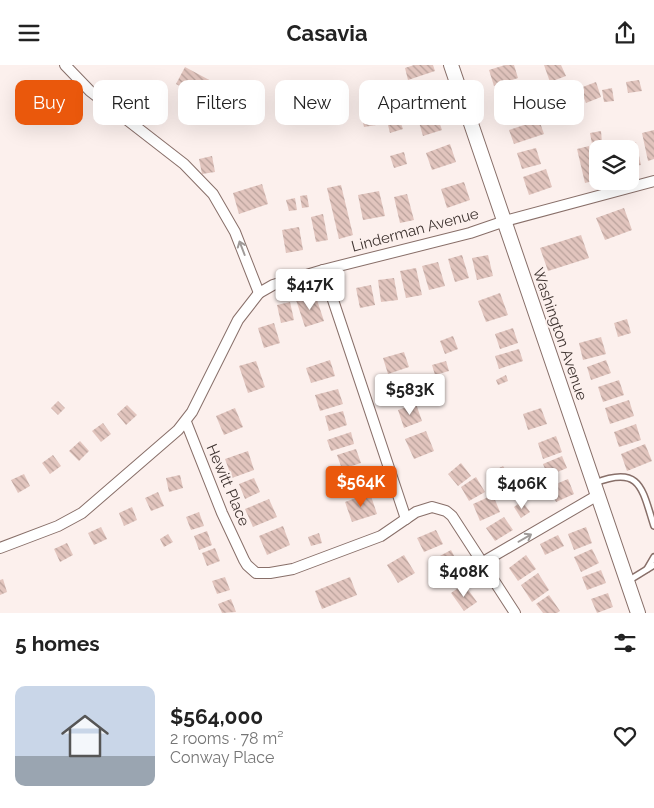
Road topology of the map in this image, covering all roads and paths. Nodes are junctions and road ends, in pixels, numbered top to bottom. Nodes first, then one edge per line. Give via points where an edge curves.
1 (65, 65) edge
2 (451, 65) edge
3 (654, 181) edge
4 (505, 221) junction
5 (322, 270) junction
6 (259, 293) junction
7 (186, 421) junction
8 (596, 489) junction
9 (406, 519) junction
10 (654, 526) edge
11 (0, 548) edge
12 (654, 557) edge
13 (483, 562) junction
14 (654, 565) edge
15 (647, 569) junction
16 (627, 581) junction
17 (515, 613) edge
18 (638, 613) edge

6 -> 1 street via 235,232 213,195 184,165 90,91
2 - 4 main road, Washington Avenue
3 - 4 street, Linderman Avenue
4 - 5 street, Linderman Avenue via 470,233
4 - 8 main road, Washington Avenue
5 - 6 street, Linderman Avenue
5 - 9 street
6 - 7 street, Linderman Avenue via 238,320
7 - 9 street, Hewitt Place via 222,513 244,560 256,573 293,569 381,536
7 - 11 street, Linderman Avenue via 82,513
8 - 10 lane via 609,477 625,475 636,482
13 -> 8 street
8 - 16 main road, Washington Avenue
9 - 13 street via 432,507 446,511
12 - 15 lane
13 - 17 street
14 - 15 lane
15 - 16 lane
16 - 18 main road, Washington Avenue

